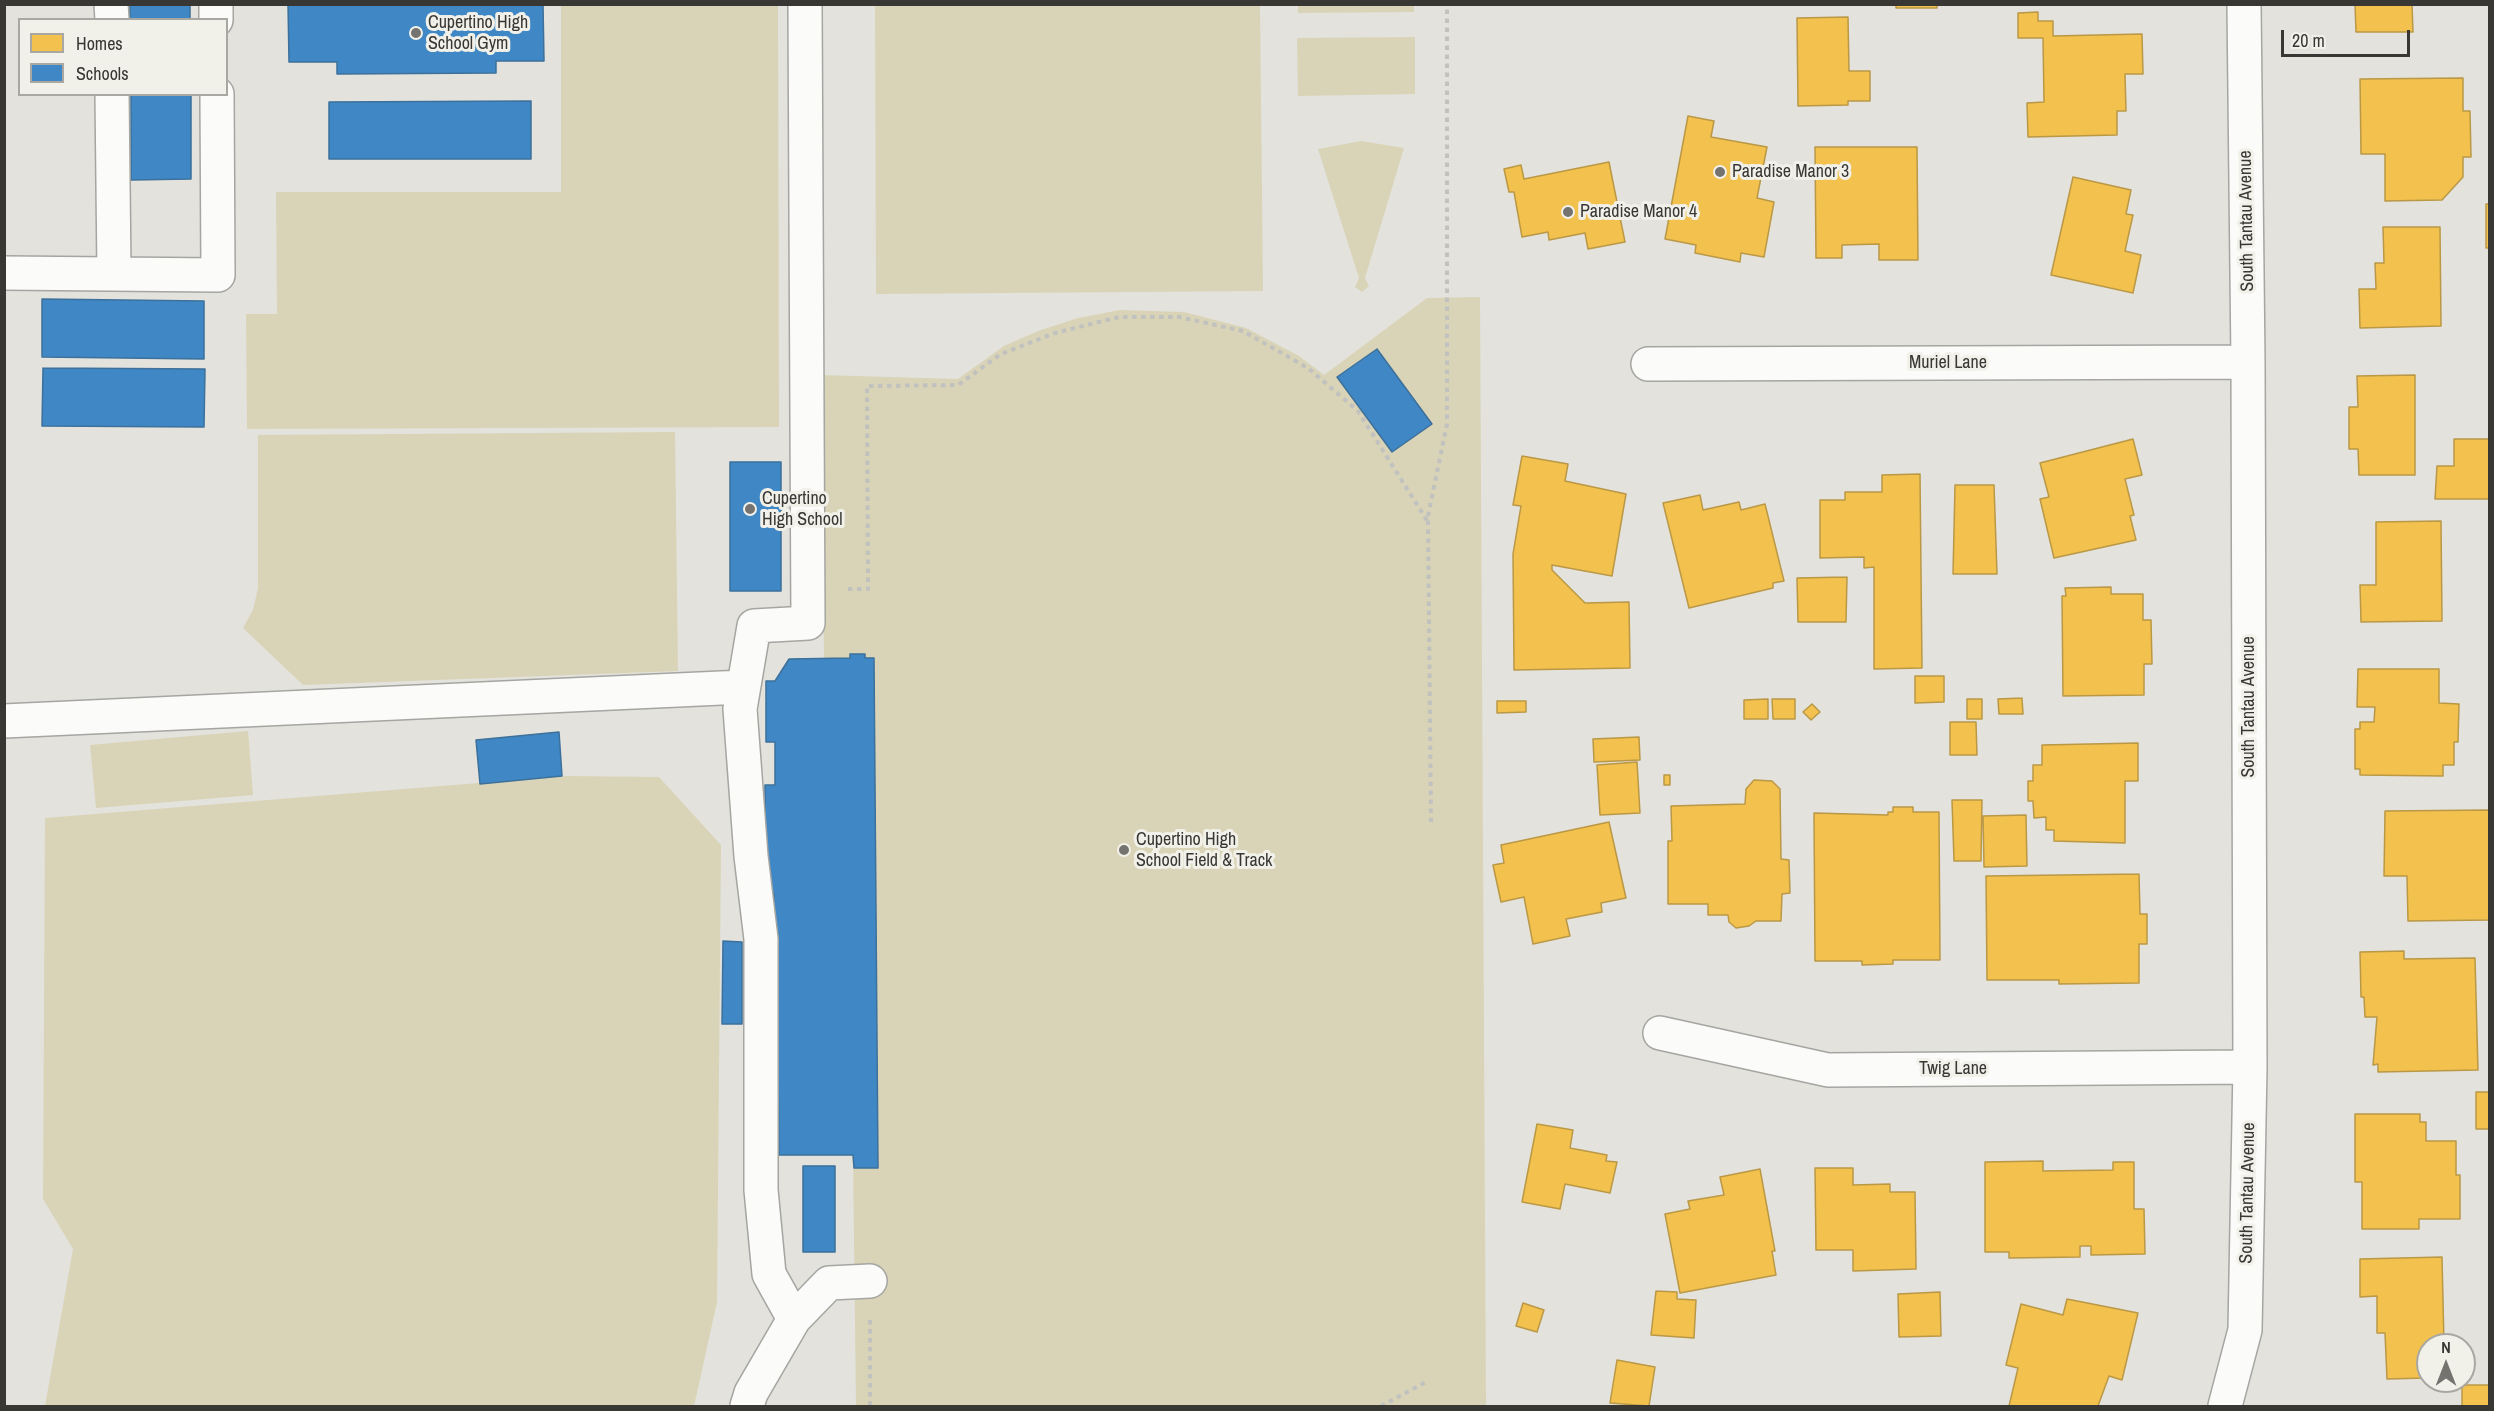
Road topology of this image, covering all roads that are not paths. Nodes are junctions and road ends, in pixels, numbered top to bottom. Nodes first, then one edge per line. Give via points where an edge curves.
1 (806, 4) edge
2 (2244, 4) edge
3 (112, 96) edge
4 (217, 96) edge
5 (4, 273) edge
6 (114, 273) junction
7 (2248, 362) junction
8 (1648, 364) dead end
9 (743, 687) junction
10 (4, 721) edge
11 (1660, 1033) dead end
12 (2250, 1067) junction
13 (870, 1281) road end
14 (794, 1319) junction
15 (747, 1407) edge
16 (2225, 1407) edge

1 - 9 street via 808,624 754,626
2 - 7 street, South Tantau Avenue
3 - 6 street
4 - 6 street via 218,275
5 - 6 street
7 - 8 street, Muriel Lane
7 - 12 street, South Tantau Avenue
9 - 10 street
9 - 14 street via 740,709 761,939 761,1190 769,1274
11 - 12 street, Twig Lane via 1828,1070
12 - 16 street, South Tantau Avenue via 2245,1330
13 - 14 street via 829,1283
14 - 15 street

